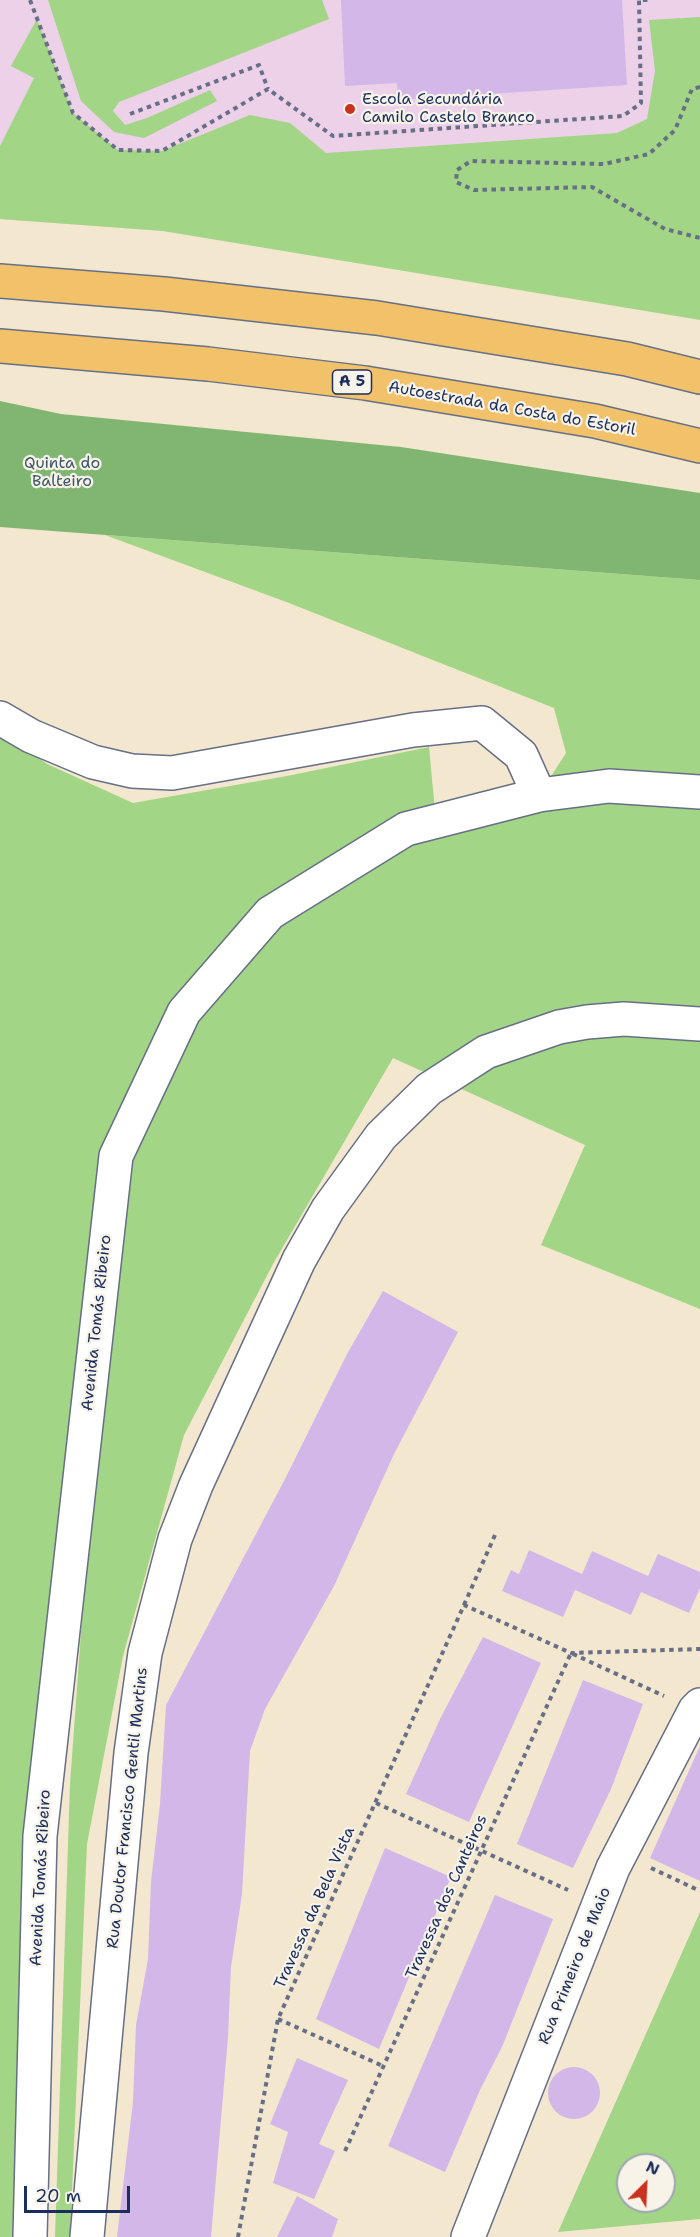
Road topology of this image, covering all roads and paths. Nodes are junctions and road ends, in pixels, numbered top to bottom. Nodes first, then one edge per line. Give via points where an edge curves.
1 (30, 0) edge
2 (639, 0) edge
3 (651, 0) edge
4 (700, 87) edge
5 (268, 89) junction
6 (130, 114) dead end
7 (700, 238) edge
8 (0, 281) edge
9 (0, 346) edge
10 (700, 377) edge
11 (700, 446) edge
12 (0, 718) edge
13 (700, 792) edge
14 (539, 795) junction
15 (700, 1024) edge
16 (495, 1535) dead end
17 (464, 1605) junction
18 (700, 1649) edge
19 (571, 1653) junction
20 (697, 1707) edge
21 (376, 1803) junction
22 (481, 1851) junction
23 (621, 1854) junction
24 (700, 1891) edge
25 (599, 1904) junction
26 (278, 2019) junction
27 (383, 2066) junction
28 (345, 2151) dead end
29 (30, 2237) edge
30 (87, 2237) edge
31 (238, 2237) edge
32 (468, 2237) edge

1 - 5 path via 73,113 118,150 162,151
2 - 3 path
2 - 5 path via 640,103 623,116 333,136
4 - 7 path via 692,89 675,130 649,154 604,164 471,161 457,171 456,182 474,190 592,188 665,229
5 - 6 path via 259,65
8 - 10 highway via 175,295 376,318 627,359
9 - 11 highway, Autoestrada da Costa do Estoril / A 5 via 208,364 377,385 595,421
12 - 14 street via 93,762 132,771 172,773 413,730 482,723 521,755
13 - 14 street, Avenida Tomás Ribeiro via 609,786
14 - 29 street, Avenida Tomás Ribeiro via 406,829 270,913 184,1012 116,1156 40,1836
15 - 30 street, Rua Doutor Francisco Gentil Martins via 624,1019 587,1022 558,1027 486,1052 421,1096 381,1136 328,1209 299,1260 196,1485 175,1539 145,1653 131,1753
16 - 17 path, Travessa da Bela Vista
17 - 19 path
17 - 21 path, Travessa da Bela Vista
18 - 19 path
19 - 20 path
19 - 22 path, Travessa dos Canteiros
20 - 23 street, Rua Primeiro de Maio
21 - 22 path
21 - 26 path, Travessa da Bela Vista
22 - 25 path
22 - 27 path, Travessa dos Canteiros
23 - 24 path
23 - 25 street, Rua Primeiro de Maio
25 - 32 street, Rua Primeiro de Maio
26 - 27 path
26 - 31 path, Travessa da Bela Vista
27 - 28 path, Travessa dos Canteiros

